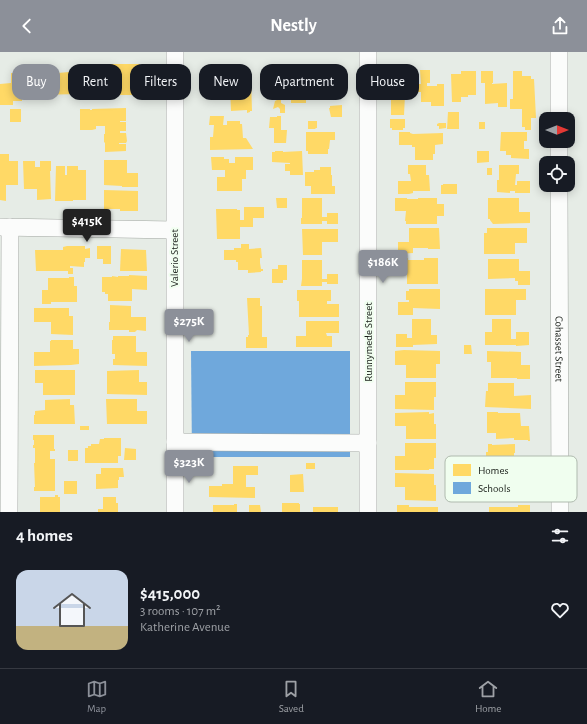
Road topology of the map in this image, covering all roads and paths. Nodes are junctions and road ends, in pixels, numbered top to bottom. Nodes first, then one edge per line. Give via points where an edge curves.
1 (175, 52) edge
2 (368, 52) edge
3 (559, 52) edge
4 (559, 112) edge
5 (560, 192) edge
6 (5, 227) edge
7 (174, 230) junction
8 (175, 442) junction
9 (368, 443) junction
10 (560, 456) edge
11 (9, 512) edge
12 (175, 512) edge
13 (368, 512) edge

1 - 7 street, Valerio Street
2 - 9 street, Runnymede Street
3 - 4 street
5 - 10 street, Cohasset Street
6 - 7 street
6 - 11 street
7 - 8 street, Valerio Street
8 - 9 street
8 - 12 street, Valerio Street
9 - 13 street, Runnymede Street

